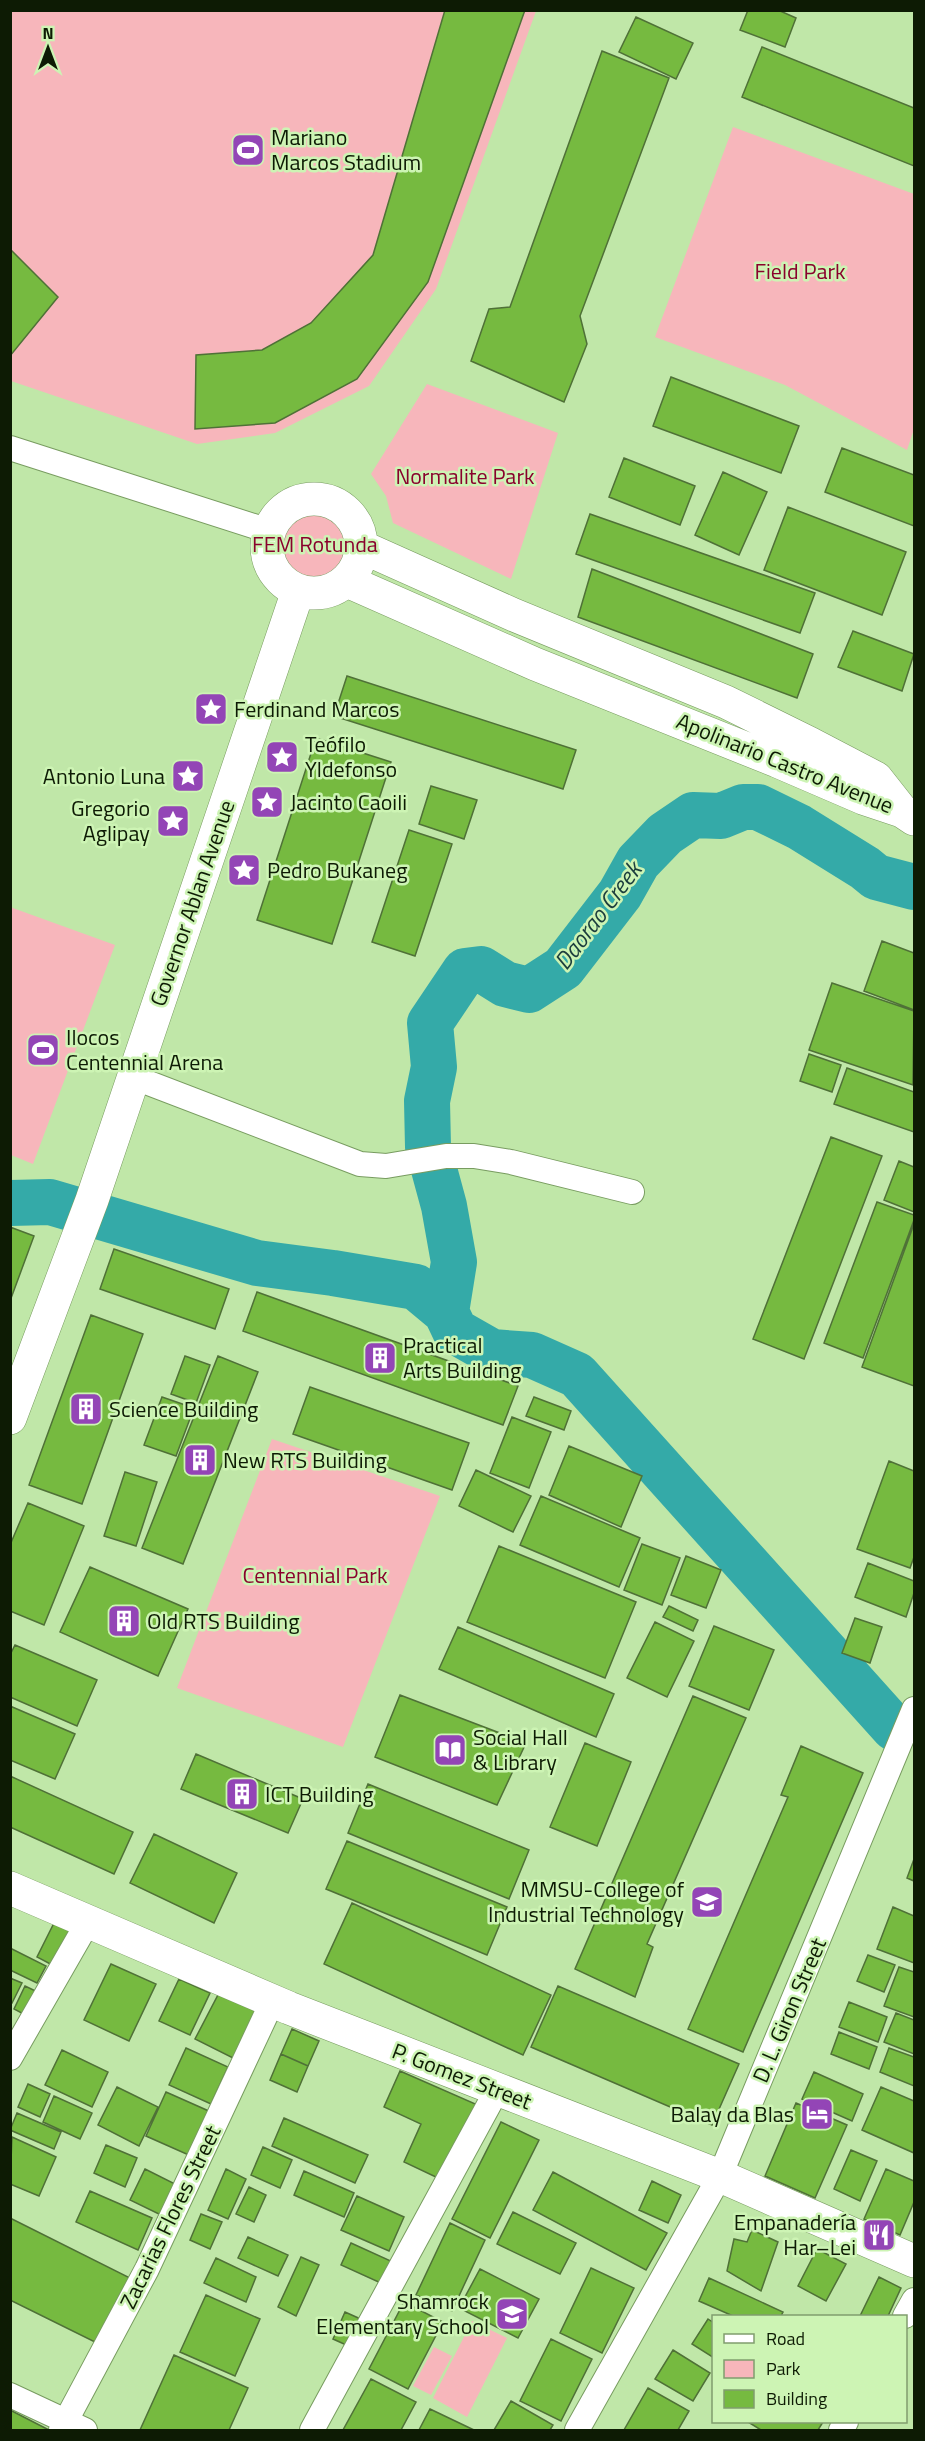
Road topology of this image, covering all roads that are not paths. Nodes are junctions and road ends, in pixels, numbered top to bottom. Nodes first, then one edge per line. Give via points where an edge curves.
1 (10, 448) edge
2 (268, 531) junction
3 (362, 547) junction
4 (346, 581) junction
5 (298, 591) junction
6 (908, 815) edge
7 (133, 1077) junction
8 (632, 1192) dead end
9 (10, 1418) edge
10 (913, 1716) edge
11 (10, 1888) edge
12 (87, 1922) junction
13 (273, 2000) junction
14 (10, 2058) edge
15 (497, 2090) junction
16 (720, 2176) junction
17 (915, 2261) edge
18 (915, 2300) edge
19 (906, 2315) edge
20 (10, 2395) edge
21 (71, 2427) edge
22 (312, 2430) edge
23 (578, 2430) edge

1 - 2 street
2 - 3 main road via 284,509 309,498 322,499 335,503 355,521
2 - 5 main road via 266,545 271,567 285,584
3 - 4 main road via 355,571
3 - 6 main road, Apolinario Castro Avenue via 514,615 726,702 800,738 876,778
4 - 5 main road via 324,593
4 - 6 main road, Apolinario Castro Avenue via 535,664
5 - 7 main road, Governor Ablan Avenue
7 - 8 street via 360,1164 386,1166 474,1156
7 - 9 main road, Governor Ablan Avenue via 87,1214
10 - 16 street, D. L. Giron Street
11 - 12 main road, P. Gomez Street
12 - 13 main road, P. Gomez Street
12 - 14 street
13 - 15 main road, P. Gomez Street
13 - 21 street, Zacarias Flores Street
15 - 16 main road, P. Gomez Street
15 - 22 street
16 - 17 main road, P. Gomez Street
16 - 23 street, D. L. Giron Street
18 - 19 street
20 - 21 street

